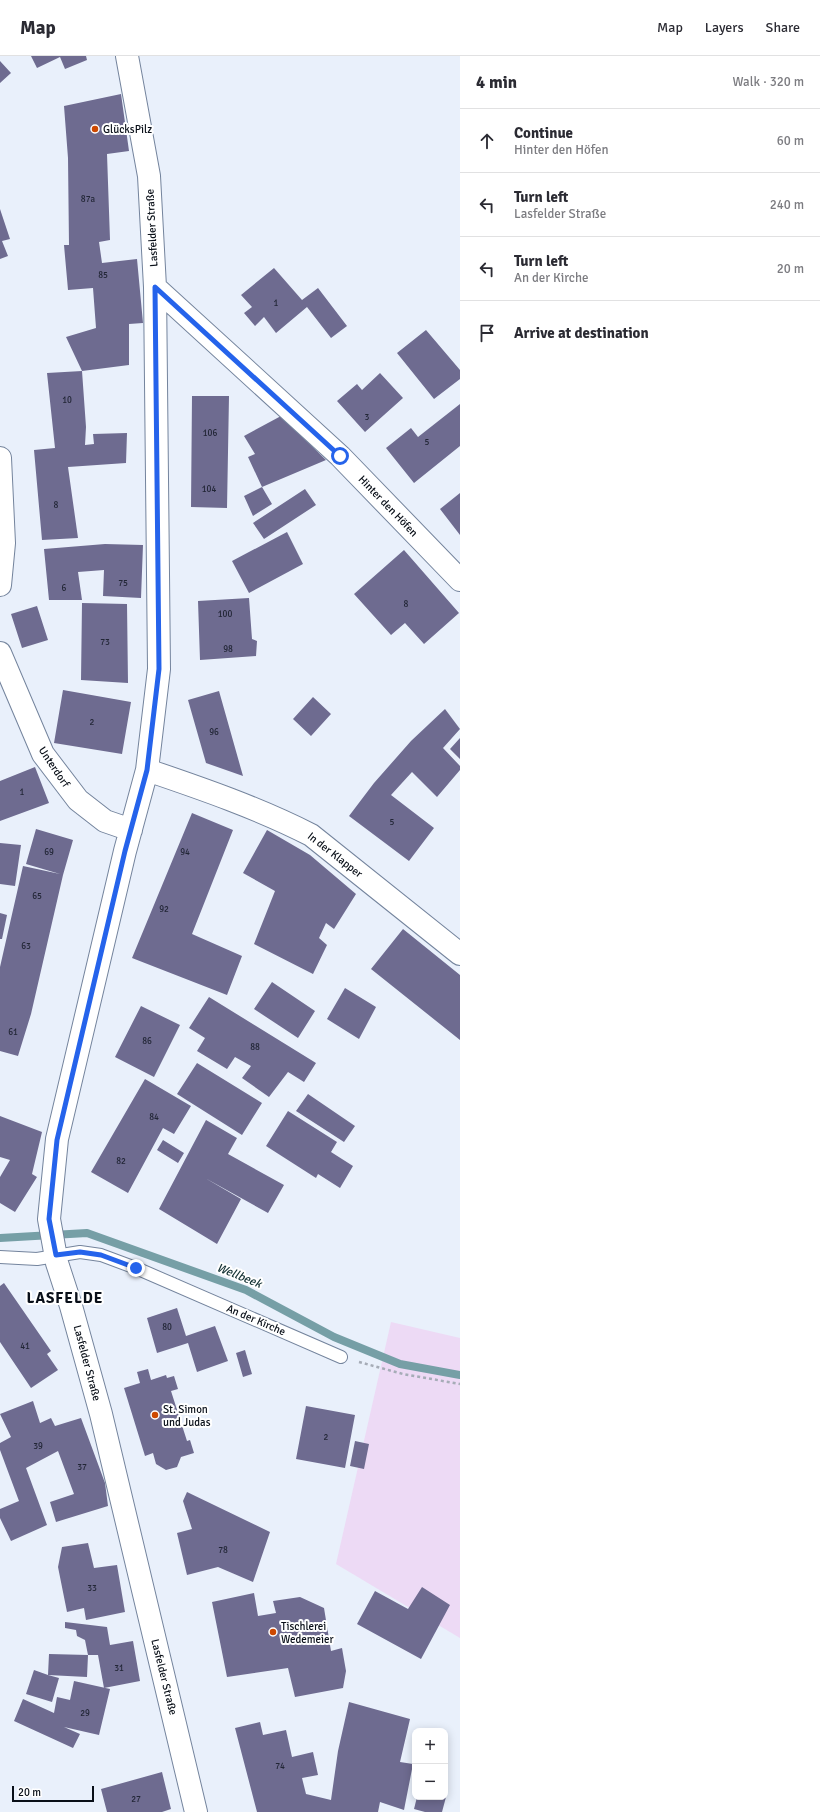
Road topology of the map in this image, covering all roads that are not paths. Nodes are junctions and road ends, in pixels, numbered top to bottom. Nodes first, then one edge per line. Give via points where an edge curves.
1 (127, 56) edge
2 (155, 287) junction
3 (0, 458) edge
4 (460, 580) edge
5 (0, 585) edge
6 (0, 653) edge
7 (147, 770) junction
8 (130, 830) junction
9 (460, 954) edge
10 (54, 1249) junction
11 (0, 1257) edge
12 (341, 1357) road end
13 (196, 1812) edge

1 - 2 street, Lasfelder Straße via 149,176
2 - 4 street, Hinter den Höfen via 340,456
2 - 7 street, Lasfelder Straße via 159,669
3 - 5 street via 4,544
6 - 8 street, Unterdorf via 48,760 78,800 105,821
7 - 8 street, Lasfelder Straße
7 - 9 street, In der Klapper via 215,793 284,821 311,835
8 - 10 street, Lasfelder Straße via 57,1140 49,1219
10 - 11 lane, An der Kirche via 37,1259
10 - 12 lane, An der Kirche via 101,1255 136,1268
10 - 13 street, Lasfelder Straße via 101,1414

